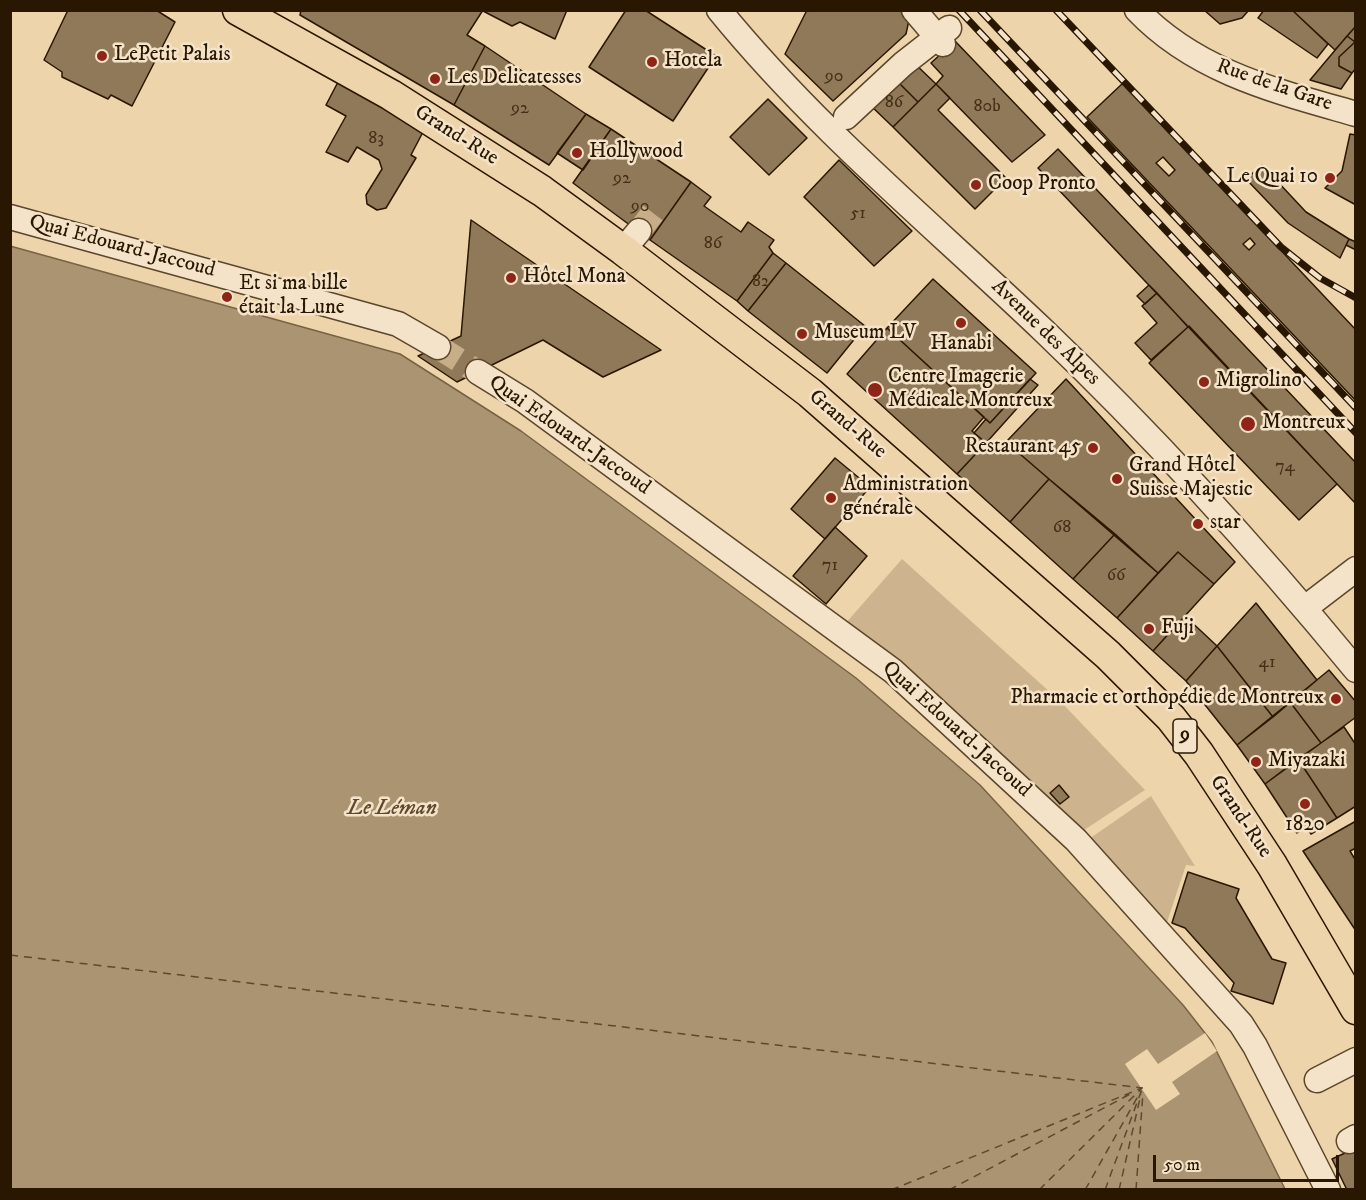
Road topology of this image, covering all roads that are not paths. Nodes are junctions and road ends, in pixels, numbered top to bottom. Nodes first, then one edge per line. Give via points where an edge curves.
1 (719, 10) edge
2 (914, 10) edge
3 (1137, 10) edge
4 (250, 17) edge
5 (1356, 114) edge
6 (846, 117) dead end
7 (10, 217) edge
8 (438, 346) tunnel mouth
9 (478, 372) tunnel mouth
10 (1356, 569) edge
11 (1305, 608) junction
12 (1356, 670) edge
13 (1356, 1009) edge
14 (1356, 1060) edge
15 (1317, 1080) dead end
16 (1328, 1190) edge

1 - 11 street, Avenue des Alpes via 773,74 1094,379 1277,573
2 - 6 street via 943,36
3 - 5 street, Rue de la Gare via 1168,39 1216,68
4 - 13 main road, Grand-Rue / 9 via 391,95 542,191 631,240 939,504 1142,687 1171,718 1272,865
7 - 8 street, Quai Edouard-Jaccoud via 399,324
9 - 16 street, Quai Edouard-Jaccoud via 525,401 893,671 1068,832 1241,1024
10 - 11 street
11 - 12 street, Avenue des Alpes
14 - 15 street

